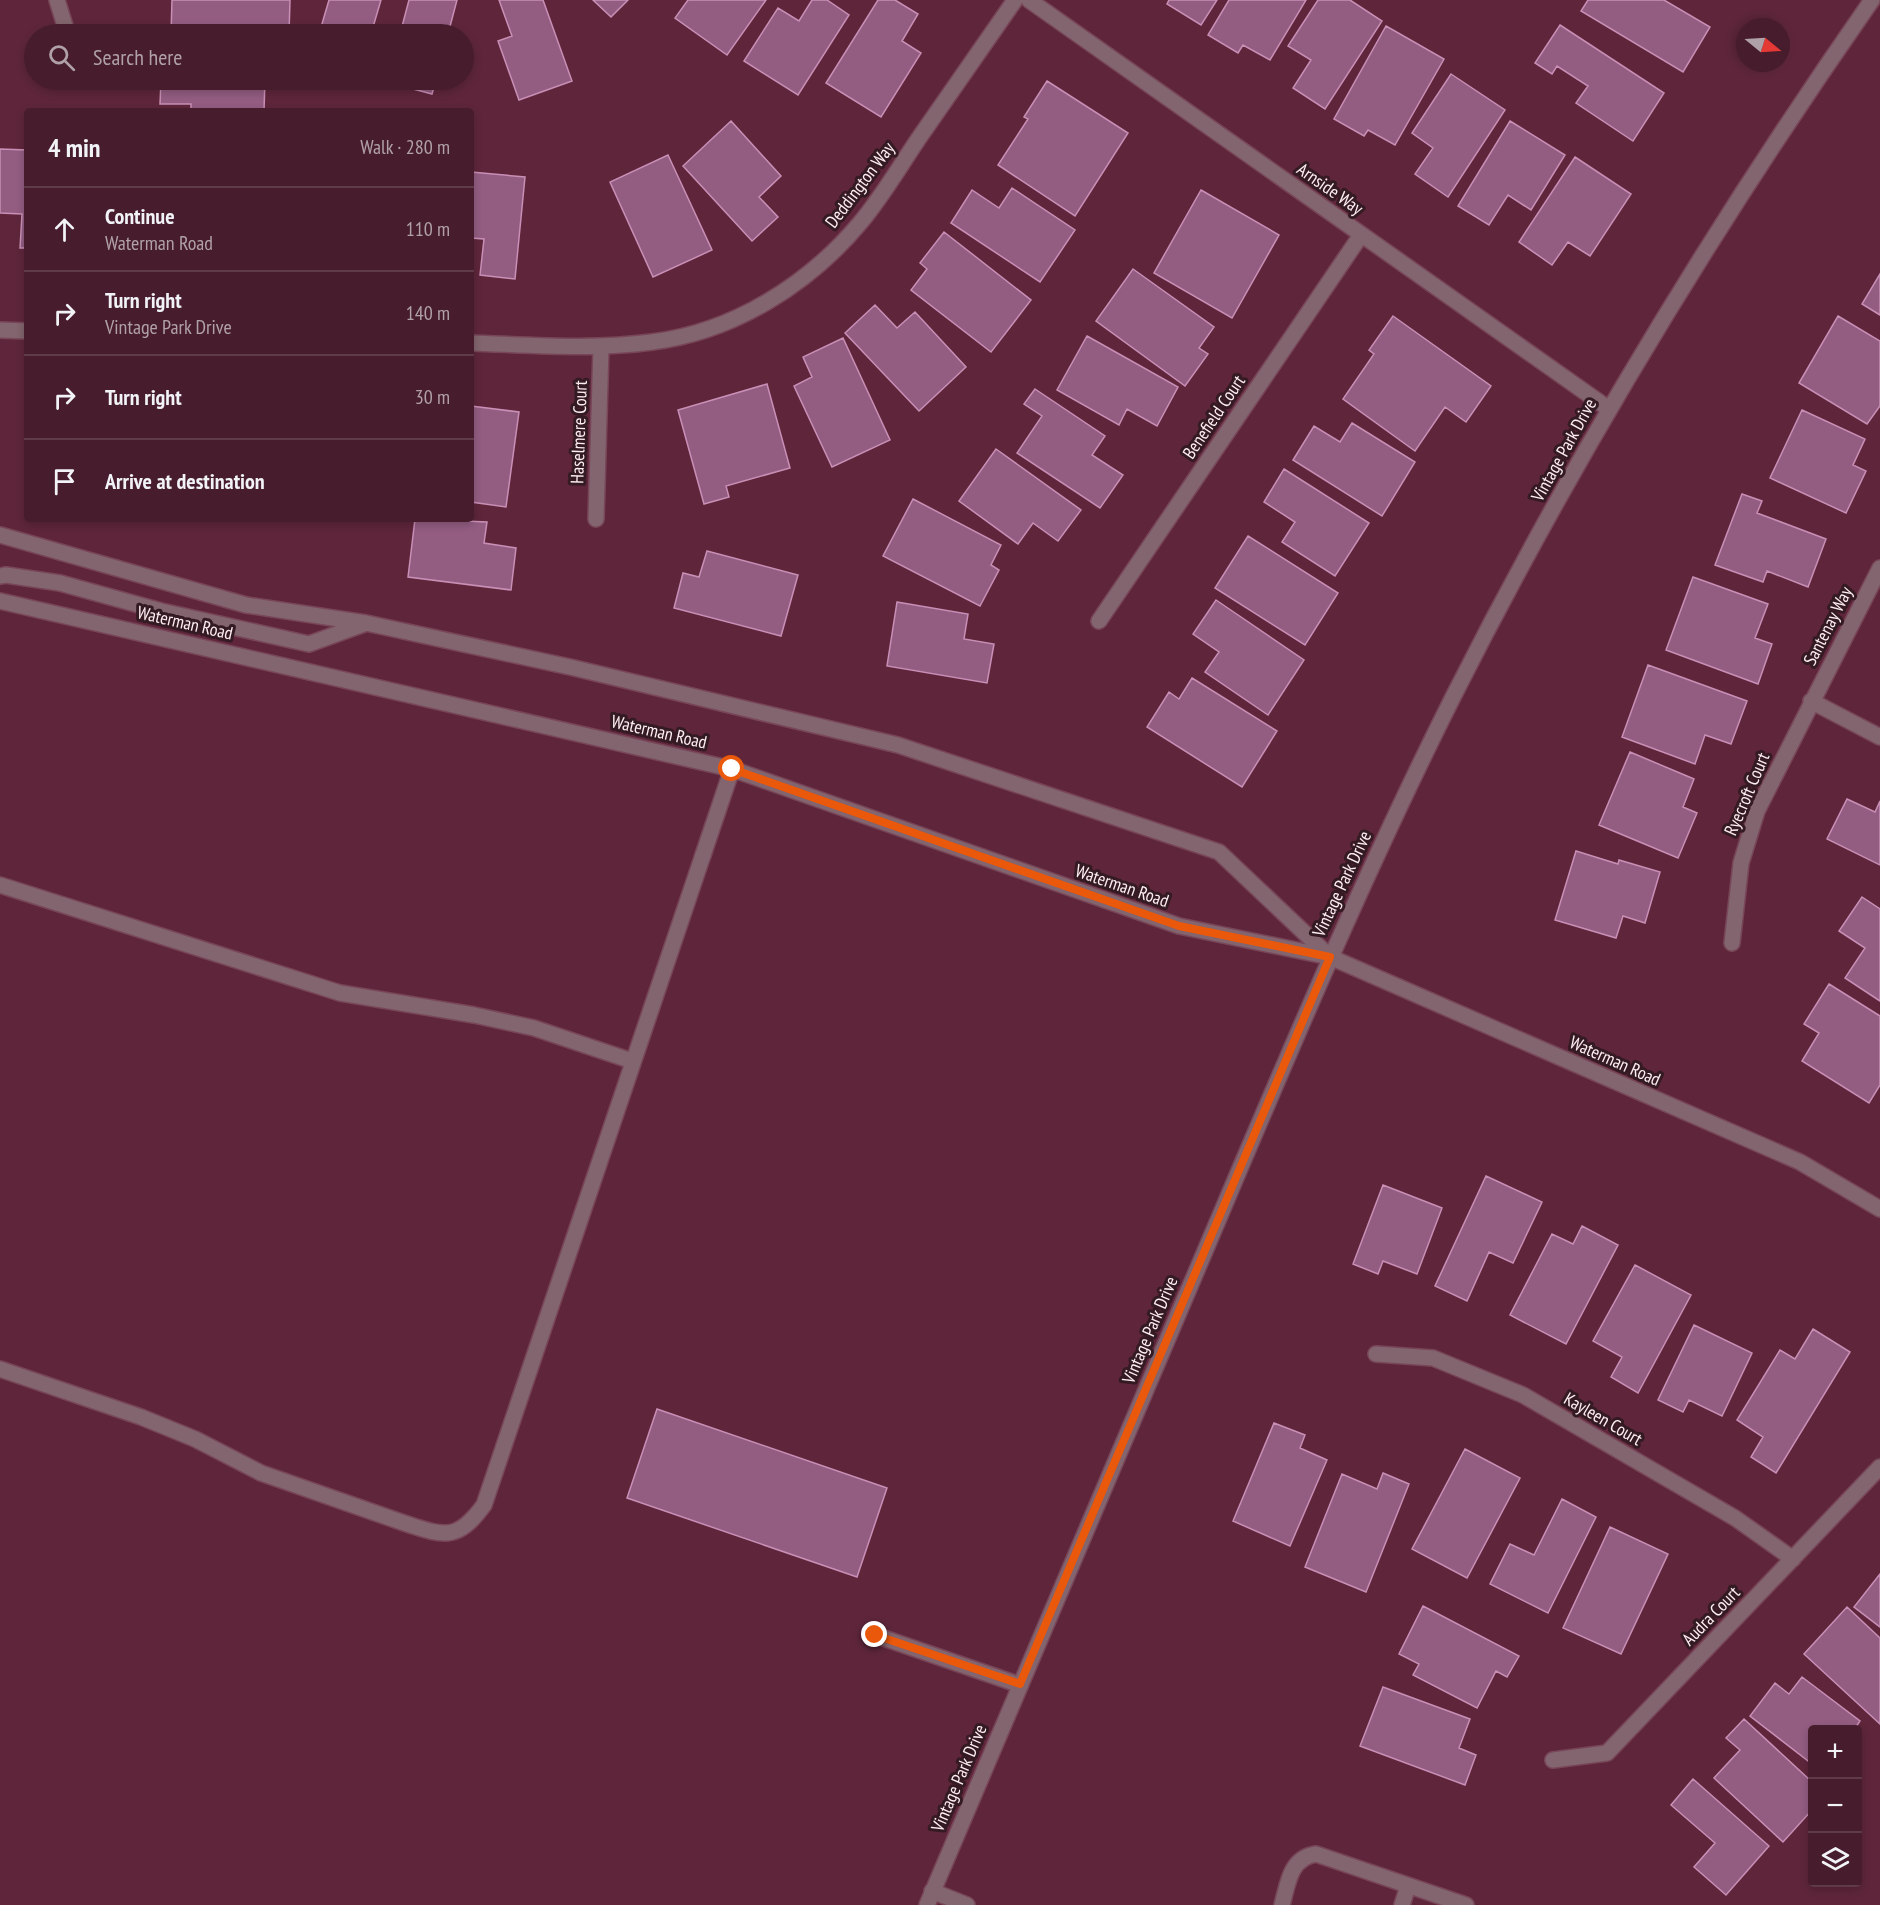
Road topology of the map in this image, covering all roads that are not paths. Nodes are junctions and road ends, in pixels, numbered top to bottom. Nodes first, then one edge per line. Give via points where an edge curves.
1 (57, 0) edge
2 (1015, 0) edge
3 (1029, 0) edge
4 (1872, 0) edge
5 (64, 24) edge
6 (1361, 235) junction
7 (0, 330) edge
8 (24, 331) edge
9 (474, 343) edge
10 (601, 347) junction
11 (1609, 409) junction
12 (596, 519) dead end
13 (0, 535) edge
14 (1880, 568) edge
15 (0, 576) edge
16 (0, 601) edge
17 (1099, 621) dead end
18 (366, 623) junction
19 (1811, 701) junction
20 (1880, 737) edge
21 (732, 769) junction
22 (0, 885) edge
23 (1732, 943) dead end
24 (1330, 957) junction
25 (632, 1061) junction
26 (1880, 1209) edge
27 (1376, 1354) dead end
28 (0, 1369) edge
29 (1880, 1467) edge
30 (1793, 1559) junction
31 (875, 1635) dead end
32 (1020, 1684) junction
33 (1553, 1760) dead end
34 (1408, 1886) junction
35 (930, 1898) edge
36 (967, 1905) edge
37 (1282, 1905) edge
38 (1402, 1905) edge
39 (1466, 1905) edge

1 - 5 street
2 - 10 street, Deddington Way via 861,222 829,256 783,292 710,328 654,342
3 - 6 street, Arnside Way
4 - 11 street, Vintage Park Drive via 1711,241
6 - 11 street, Arnside Way
6 - 17 street, Benefield Court
7 - 8 street
9 - 10 street, Deddington Way
10 - 12 street, Haselmere Court
11 - 24 street, Vintage Park Drive via 1453,696
13 - 18 street, Waterman Road via 246,605
14 - 19 street, Santenay Way
15 - 18 street, Waterman Road via 60,583 161,611 309,644
16 - 21 street, Waterman Road
18 - 24 street, Waterman Road via 898,744 1219,852
19 - 20 street
19 - 23 street, Ryecroft Court via 1757,811 1741,863
21 - 24 street, Waterman Road via 1179,926
21 - 25 street
22 - 25 street via 340,993 534,1028
24 - 26 street, Waterman Road via 1800,1162
24 - 32 street, Vintage Park Drive
25 - 28 street via 484,1505 469,1525 450,1533 418,1528 261,1473 141,1417
27 - 30 street, Kayleen Court via 1433,1358 1523,1395 1735,1518
29 - 30 street, Audra Court
30 - 33 street, Audra Court via 1607,1752
31 - 32 street
32 - 35 street, Vintage Park Drive
34 - 37 street via 1316,1854 1304,1855 1295,1863
34 - 38 street
34 - 39 street
35 - 36 street

